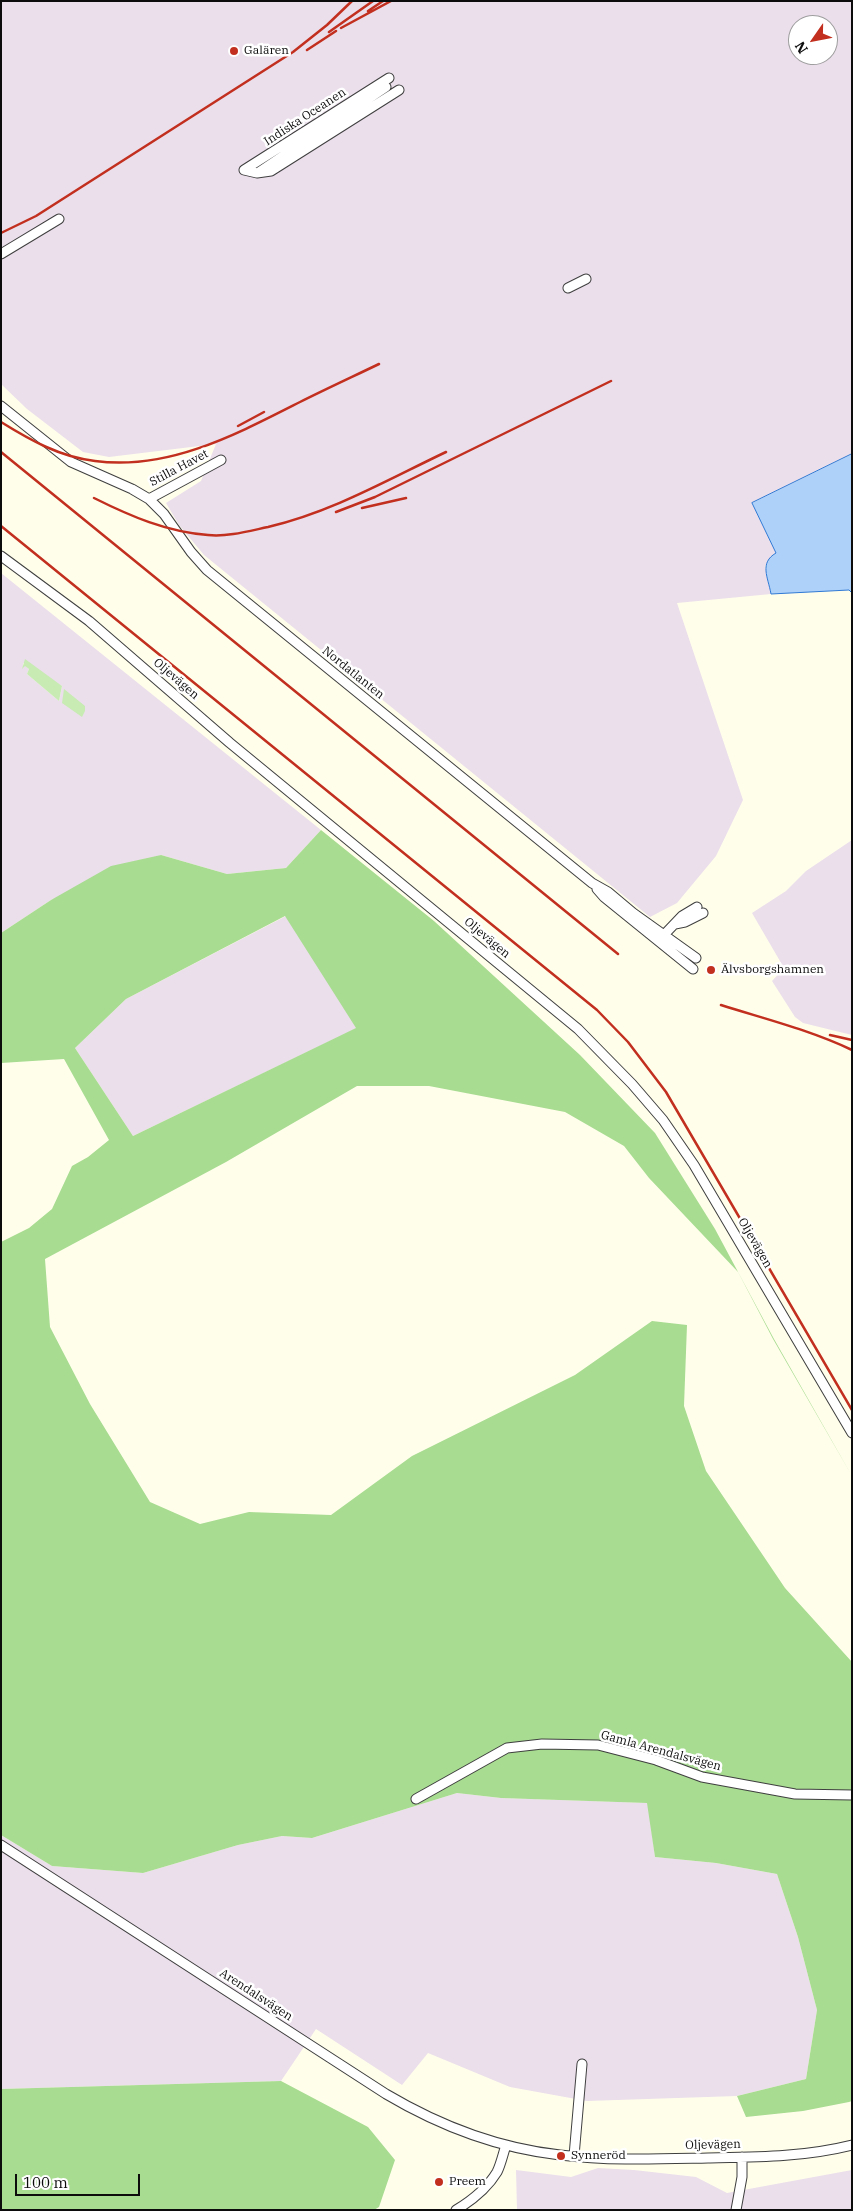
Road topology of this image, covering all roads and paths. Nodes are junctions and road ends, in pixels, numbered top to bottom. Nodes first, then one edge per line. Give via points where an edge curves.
1 (393, 84) dead end
2 (257, 173) dead end
3 (58, 219) dead end
4 (1, 254) edge
5 (586, 279) dead end
6 (568, 288) dead end
7 (1, 406) edge
8 (220, 460) dead end
9 (150, 499) junction
10 (1, 556) edge
11 (592, 883) junction
12 (700, 910) dead end
13 (664, 934) junction
14 (658, 942) junction
15 (696, 958) dead end
16 (694, 969) dead end
17 (852, 1432) edge
18 (852, 1795) edge
19 (416, 1799) dead end
20 (1, 1845) edge
21 (582, 2064) dead end
22 (506, 2145) junction
23 (852, 2145) edge
24 (574, 2156) junction
25 (742, 2157) junction
26 (456, 2210) edge
27 (736, 2210) edge

1 - 2 street, Indiska Oceanen
3 - 4 street
5 - 6 street
7 - 9 street, Nordatlanten via 71,462
8 - 9 street, Stilla Havet
9 - 11 street, Nordatlanten via 207,570
10 - 17 street, Oljevägen via 88,621 230,743 578,1029 632,1084 663,1120 694,1165
11 - 13 street, Nordatlanten
11 - 14 street
12 - 13 street via 674,924
13 - 14 street
13 - 15 street, Nordatlanten
14 - 16 street
18 - 19 street, Gamla Arendalsvägen via 795,1794 702,1777 656,1760 598,1745 542,1744 507,1748
20 - 22 street, Arendalsvägen via 386,2094 444,2125
21 - 24 street
22 - 24 street, Oljevägen
22 - 26 street via 492,2179 473,2199
23 - 25 street, Oljevägen via 815,2153
24 - 25 street, Oljevägen
25 - 27 street

